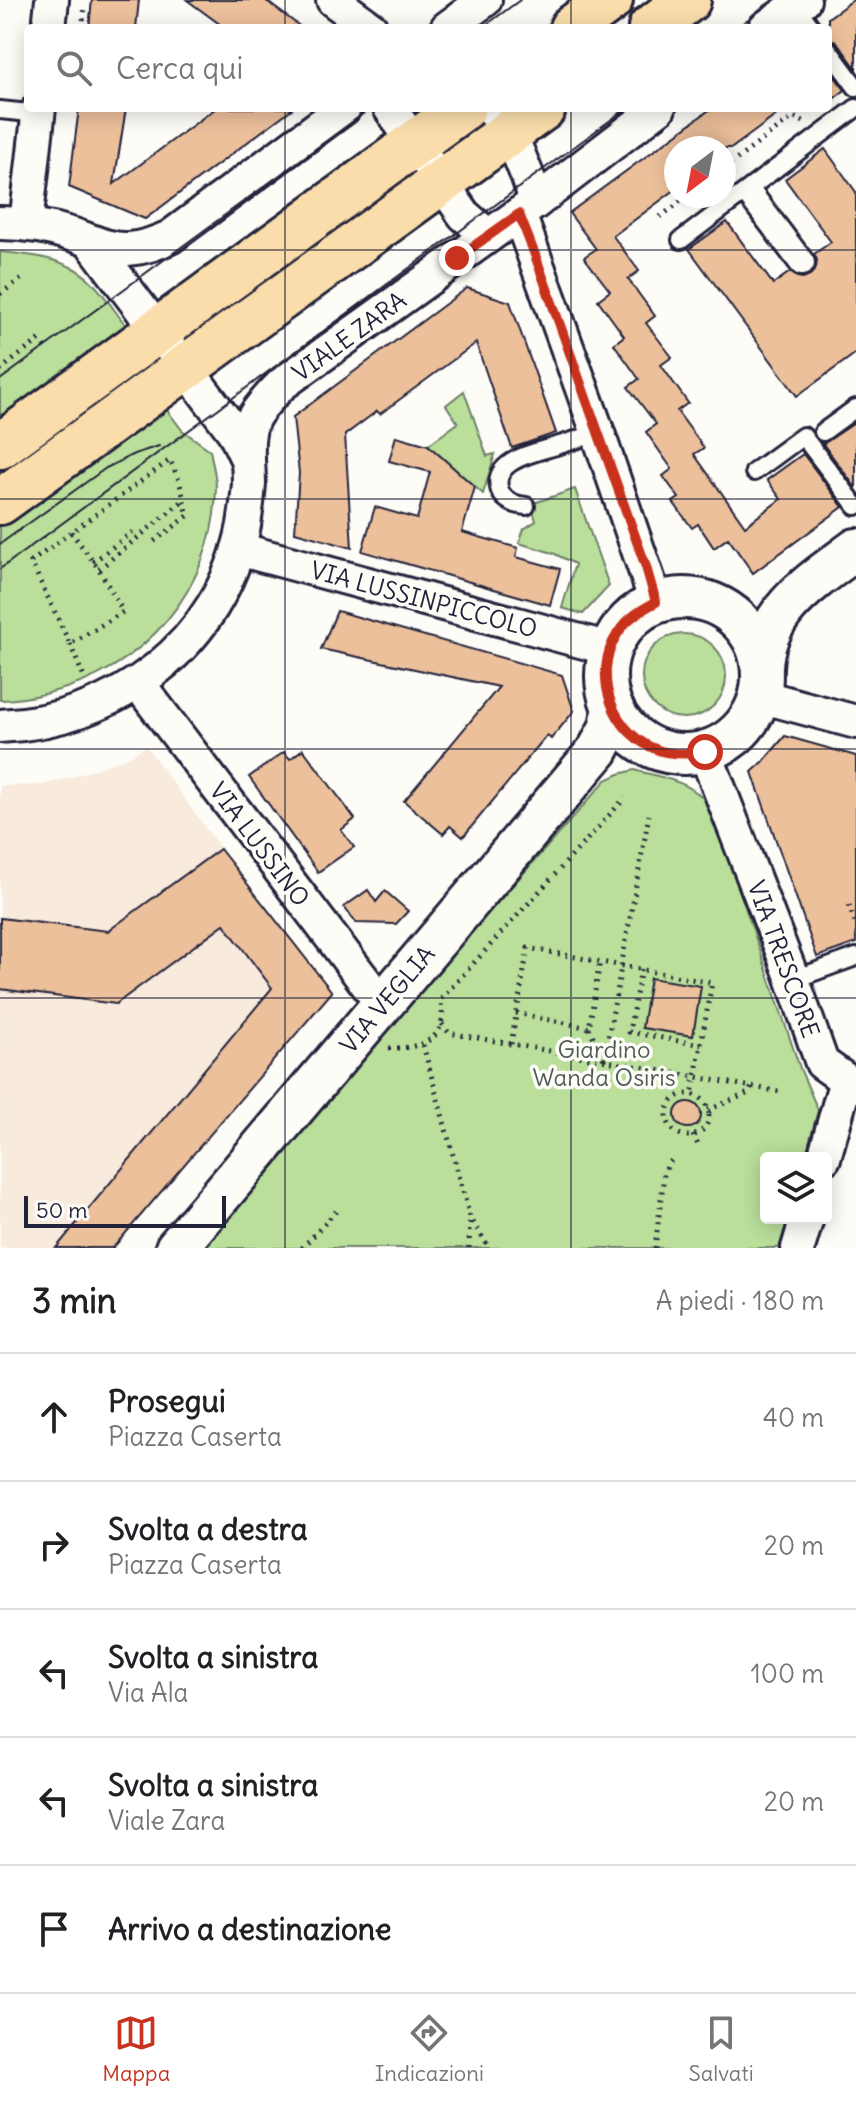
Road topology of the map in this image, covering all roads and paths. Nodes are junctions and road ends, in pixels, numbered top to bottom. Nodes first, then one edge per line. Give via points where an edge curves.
1 (52, 0) edge
2 (333, 0) edge
3 (485, 0) edge
4 (610, 0) edge
5 (688, 0) edge
6 (85, 6) dead end
7 (804, 11) edge
8 (49, 24) edge
9 (83, 24) edge
10 (366, 24) edge
11 (452, 24) edge
12 (577, 24) edge
13 (656, 24) edge
14 (774, 24) edge
15 (832, 54) edge
16 (856, 87) edge
17 (856, 108) edge
18 (0, 110) edge
19 (24, 111) edge
20 (39, 112) edge
21 (339, 112) edge
22 (449, 112) edge
23 (654, 112) edge
24 (515, 116) edge
25 (402, 126) edge
26 (825, 132) junction
27 (736, 160) edge
28 (441, 183) junction
29 (752, 197) dead end
30 (527, 208) junction
31 (672, 208) edge
32 (660, 217) dead end
33 (13, 223) edge
34 (488, 236) junction
35 (681, 240) dead end
36 (90, 241) junction
37 (802, 263) dead end
38 (21, 279) dead end
39 (0, 294) edge
40 (157, 330) junction
41 (43, 337) dead end
42 (186, 368) junction
43 (0, 370) edge
44 (856, 408) edge
45 (823, 432) dead end
46 (598, 433) junction
47 (0, 446) edge
48 (248, 461) junction
49 (754, 472) dead end
50 (184, 500) junction
51 (0, 502) edge
52 (526, 506) dead end
53 (856, 506) edge
54 (135, 530) dead end
55 (71, 532) junction
56 (152, 543) dead end
57 (238, 549) junction
58 (856, 549) edge
59 (93, 562) junction
60 (99, 569) junction
61 (816, 579) junction
62 (706, 601) junction
63 (656, 602) junction
64 (70, 644) junction
65 (610, 649) junction
66 (86, 682) dead end
67 (761, 682) junction
68 (138, 683) junction
69 (613, 709) junction
70 (856, 722) edge
71 (0, 726) edge
72 (640, 741) junction
73 (598, 750) junction
74 (705, 752) junction
75 (625, 798) dead end
76 (649, 815) dead end
77 (849, 905) dead end
78 (856, 927) edge
79 (856, 957) edge
80 (600, 961) junction
81 (622, 966) junction
82 (641, 969) junction
83 (792, 980) junction
84 (382, 1004) junction
85 (516, 1013) junction
86 (442, 1024) junction
87 (589, 1028) junction
88 (423, 1044) junction
89 (511, 1044) junction
90 (701, 1045) junction
91 (388, 1048) dead end
92 (604, 1060) junction
93 (695, 1076) junction
94 (851, 1082) edge
95 (752, 1086) junction
96 (781, 1092) dead end
97 (692, 1094) junction
98 (708, 1110) junction
99 (693, 1135) junction
100 (699, 1147) dead end
101 (826, 1152) edge
102 (675, 1157) dead end
103 (337, 1210) dead end
104 (470, 1217) junction
105 (805, 1224) edge
106 (176, 1248) edge
107 (302, 1248) edge
108 (469, 1248) edge
109 (489, 1248) edge
110 (655, 1248) edge
111 (798, 1248) edge

1 - 8 street
2 - 10 street
3 - 11 street
4 - 12 main road
5 - 13 main road
6 - 9 path
7 - 14 street
15 - 16 lane
17 - 26 lane
18 - 19 lane
20 - 33 street
21 - 36 street via 170,237 128,249
22 - 25 main road
23 - 30 street, VIALE ZARA
24 - 28 main road
24 - 30 street via 529,180
25 - 28 street
25 - 40 main road
26 - 27 path via 793,117
26 - 35 lane
28 - 34 street via 464,215
28 - 42 main road
29 - 37 street
30 - 34 street, VIALE ZARA
30 - 46 street
31 - 32 path
33 - 36 street
34 - 48 street, VIALE ZARA via 267,398 253,419
36 - 40 street
38 - 39 path
40 - 42 street
40 - 47 main road
41 - 43 path
42 - 48 street via 234,432
42 - 51 main road
44 - 45 lane
46 - 52 lane via 507,465 499,488 515,505
46 - 63 street
48 - 57 street, VIALE ZARA
49 - 53 lane via 803,436
50 - 55 path via 170,460
50 - 56 path via 188,516
50 - 60 path
54 - 59 path
55 - 59 path
55 - 64 path via 31,562
57 - 65 street, VIA LUSSINPICCOLO
57 - 68 street, VIALE ZARA via 200,624
58 - 61 street
59 - 60 path
60 - 64 path via 123,612
61 - 62 street via 757,608 733,609
61 - 67 street via 774,627 764,647
62 - 63 street via 681,597
62 - 67 street via 729,611 747,629
63 - 65 street via 628,621
64 - 66 path
65 - 69 street via 605,669
67 - 70 street
67 - 74 street via 752,715 739,732
68 - 71 street, VIALE ZARA via 82,711
68 - 84 street, VIA LUSSINO
69 - 72 street
69 - 73 street, VIA VEGLIA
72 - 73 street
72 - 74 street via 660,751
73 - 84 street, VIA VEGLIA
74 - 83 street, VIA TRESCORE
75 - 86 path via 440,1000
76 - 81 path
77 - 78 path
79 - 83 lane
80 - 81 path
80 - 85 path via 528,948
80 - 87 path
81 - 82 path
81 - 92 path
82 - 90 path via 712,983
82 - 90 path via 629,1032
83 - 94 street, VIA TRESCORE via 822,1063
84 - 106 street, VIA VEGLIA
85 - 87 path
85 - 89 path
86 - 88 path
86 - 89 path via 449,1033
87 - 92 path
88 - 91 path
88 - 104 path
89 - 92 path
90 - 93 path
92 - 93 path
93 - 95 path
93 - 97 path
94 - 101 street, VIA TRESCORE
95 - 96 path
95 - 98 path via 749,1093
97 - 98 path
97 - 99 path via 670,1104 667,1120 677,1133
98 - 99 path via 706,1125
99 - 100 path
102 - 110 path via 664,1175
103 - 107 path
104 - 108 path
104 - 109 path
105 - 111 street

